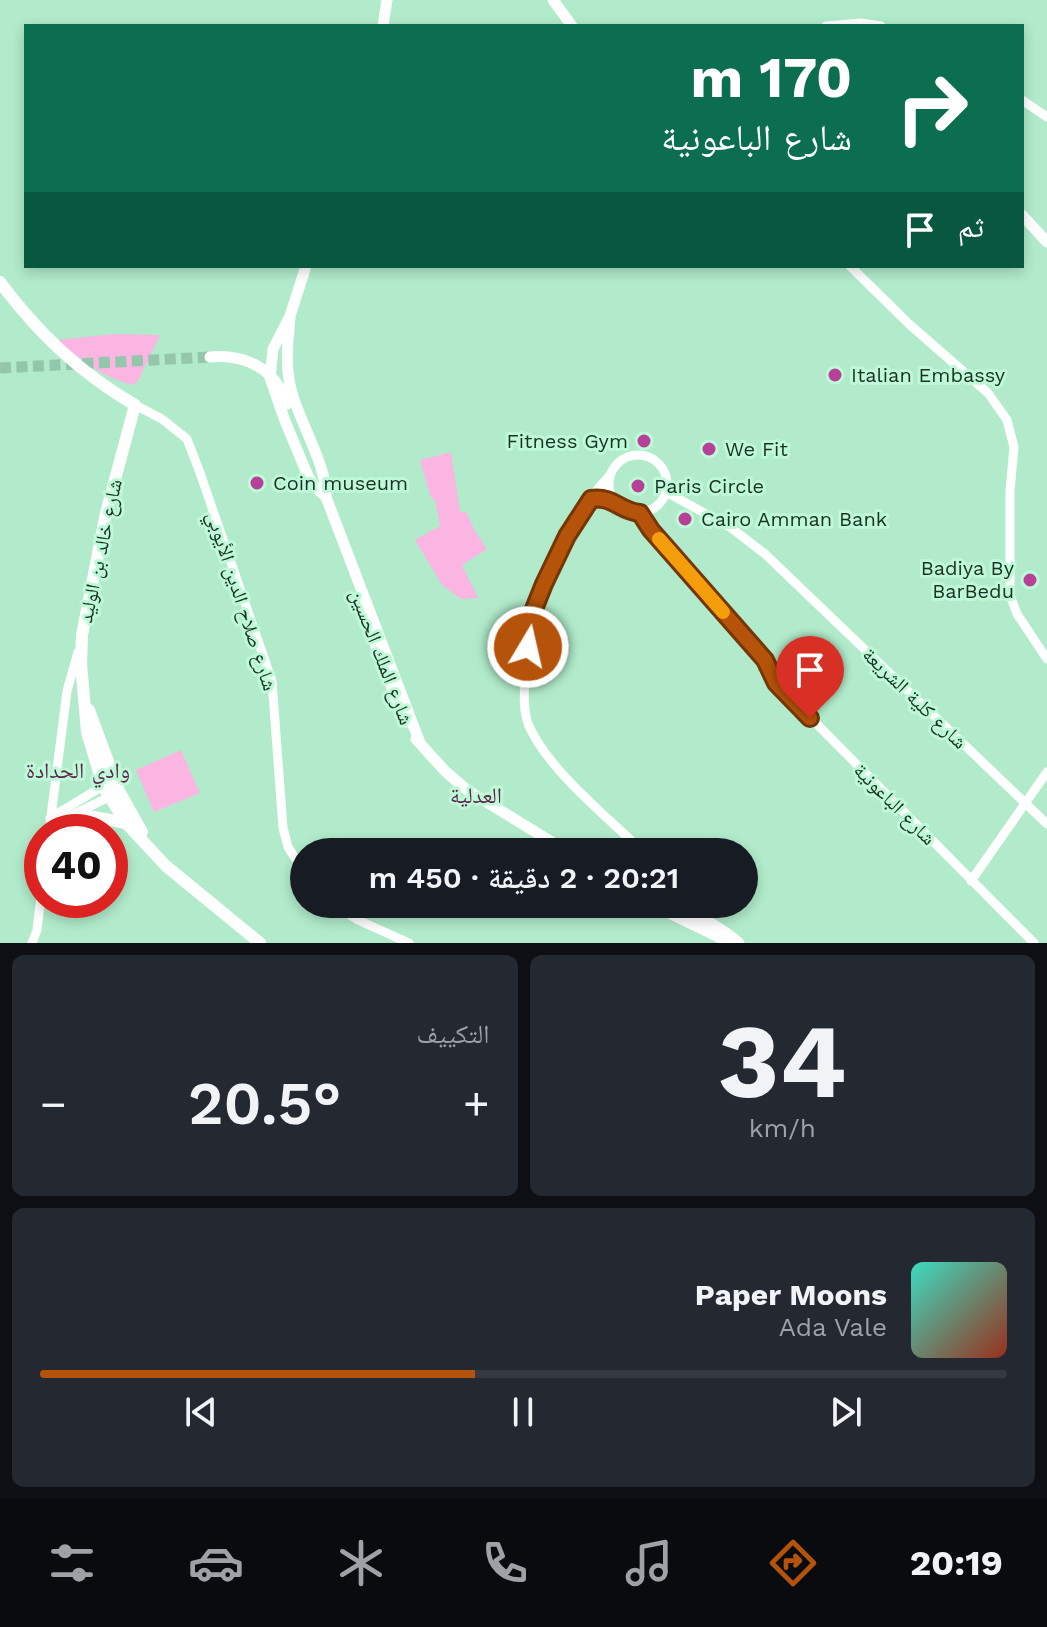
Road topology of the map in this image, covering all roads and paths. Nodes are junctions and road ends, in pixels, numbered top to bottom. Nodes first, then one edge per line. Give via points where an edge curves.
1 (387, 0) edge
2 (553, 0) edge
3 (383, 24) edge
4 (571, 24) edge
5 (849, 24) edge
6 (870, 24) edge
7 (1024, 101) edge
8 (1047, 117) edge
9 (1024, 217) edge
10 (1047, 242) edge
11 (305, 268) edge
12 (852, 268) edge
13 (0, 282) edge
14 (290, 316) junction
15 (210, 357) tunnel mouth
16 (286, 360) junction
17 (271, 361) junction
18 (135, 405) junction
19 (610, 475) junction
20 (666, 492) junction
21 (326, 497) junction
22 (591, 499) junction
23 (615, 501) junction
24 (640, 513) junction
25 (81, 646) junction
26 (1047, 659) edge
27 (84, 700) junction
28 (1047, 772) edge
29 (110, 792) junction
30 (1026, 803) junction
31 (50, 814) edge
32 (69, 814) edge
33 (78, 814) edge
34 (121, 814) edge
35 (1047, 824) edge
36 (128, 825) edge
37 (545, 838) edge
38 (629, 838) edge
39 (290, 850) edge
40 (175, 872) junction
41 (971, 881) junction
42 (38, 918) edge
43 (355, 918) edge
44 (697, 918) edge
45 (702, 918) edge
46 (35, 943) edge
47 (260, 943) edge
48 (409, 943) edge
49 (731, 943) edge
50 (739, 943) edge
51 (1034, 943) edge

1 - 3 main road
2 - 4 main road
5 - 6 street
7 - 8 street
9 - 10 main road
11 - 14 main road, شارع الملك الحسين
12 - 26 street via 988,393 1007,420 1014,447 1010,595
13 - 18 main road via 48,340
14 - 16 main road, شارع الملك الحسين
14 - 17 main road, شارع الملك الحسين
15 - 21 main road via 248,361 275,379
16 - 17 main road
16 - 21 main road, شارع الملك الحسين
17 - 21 main road, شارع الملك الحسين via 272,388 285,421 314,486
18 - 25 main road, شارع خالد بن الوليد via 106,513
18 - 39 street, شارع صلاح الدين الأيوبي via 187,439 272,681 283,828
19 - 20 street via 627,457 646,456 665,473
19 - 22 street
19 - 23 street
20 - 24 street via 657,506
20 - 30 street, شارع كلية الشريعة via 757,547
21 - 37 main road, شارع الملك الحسين via 353,568 354,585 386,649 408,728 467,790
22 - 23 street
22 - 38 street via 567,536 534,609 526,712 543,751
23 - 24 street
24 - 41 street, شارع الباعونية via 765,660 776,683
25 - 27 main road, شارع خالد بن الوليد
25 - 31 street via 67,691
27 - 29 main road, شارع خالد بن الوليد via 87,732
27 - 29 main road, شارع خالد بن الوليد via 114,778
28 - 30 street
29 - 32 street
29 - 33 street
29 - 34 main road, شارع خالد بن الوليد
29 - 40 main road, شارع خالد بن الوليد
30 - 35 street, شارع كلية الشريعة
30 - 41 street
36 - 40 main road, شارع خالد بن الوليد
40 - 47 main road, شارع خالد بن الوليد
41 - 51 street, شارع الباعونية
42 - 46 street
43 - 48 street
44 - 49 main road
45 - 50 main road

